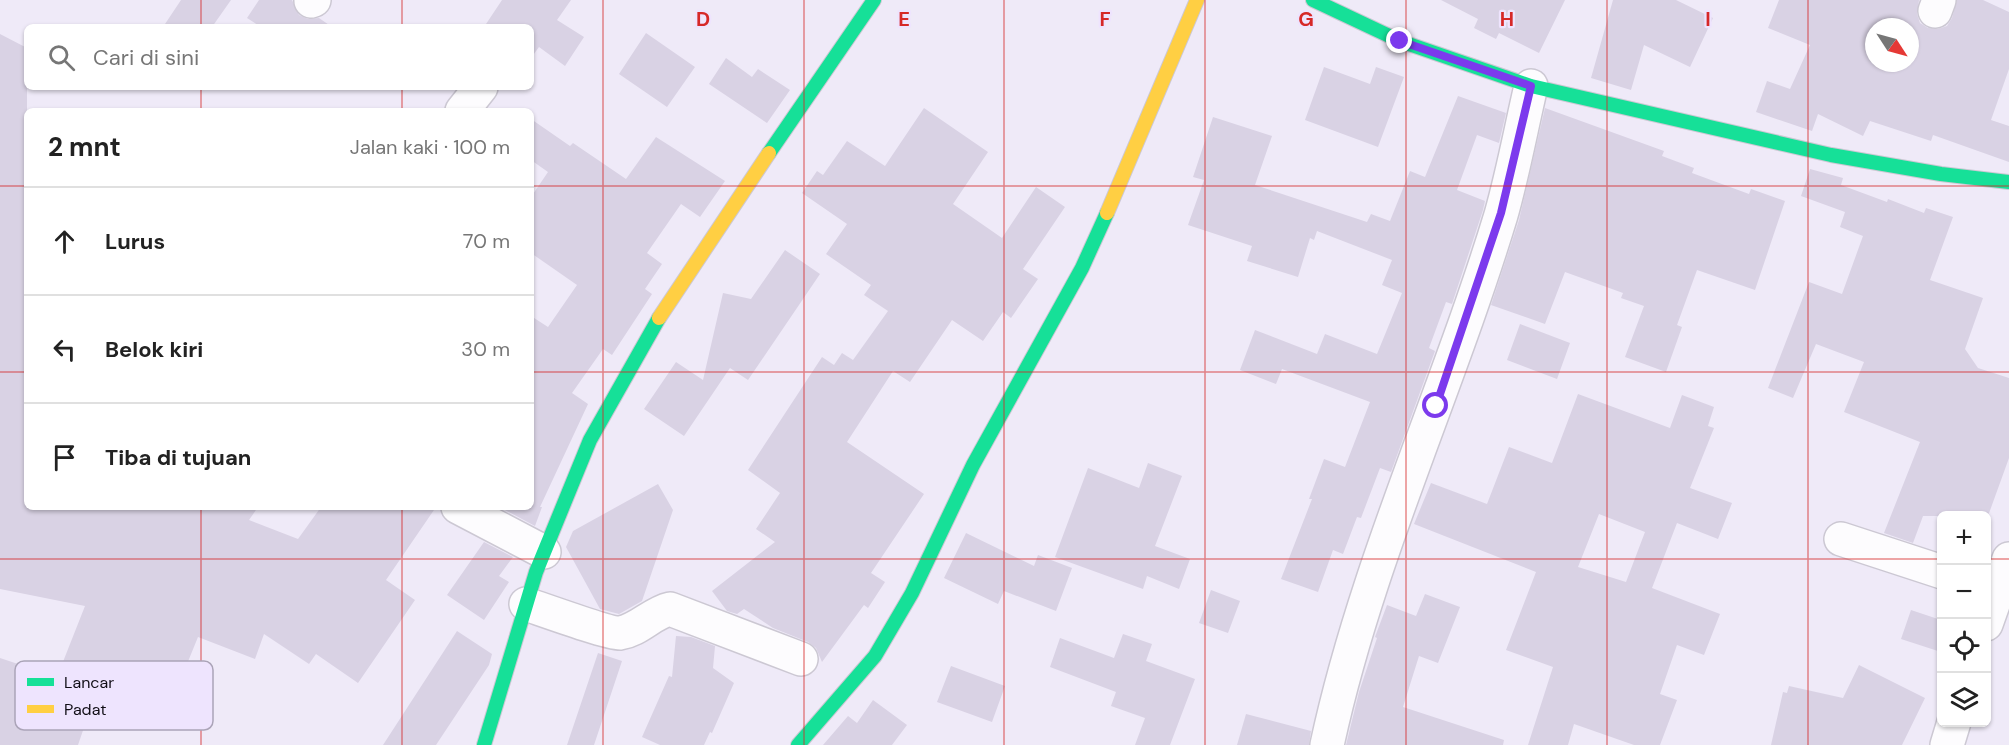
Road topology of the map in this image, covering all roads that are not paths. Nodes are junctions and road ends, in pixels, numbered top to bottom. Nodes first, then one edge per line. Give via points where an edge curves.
1 (874, 0) edge
2 (1197, 0) edge
3 (1322, 2) edge
4 (1531, 86) junction
5 (480, 90) edge
6 (464, 108) edge
7 (2009, 182) edge
8 (464, 510) edge
9 (1841, 539) dead end
10 (544, 552) junction
11 (2009, 559) edge
12 (1937, 571) edge
13 (1992, 589) edge
14 (526, 604) junction
15 (1987, 619) edge
16 (801, 659) dead end
17 (1953, 727) edge
18 (484, 745) edge
19 (798, 745) edge
20 (1327, 745) edge
21 (1947, 745) edge

1 - 10 street via 640,348 590,440
2 - 19 street via 1082,268 978,456 912,593 875,656
3 - 4 street via 1400,41
4 - 7 street via 1831,155
4 - 20 street via 1501,213 1357,624
5 - 6 street
8 - 10 street
9 - 12 street
10 - 14 street
11 - 13 street
13 - 15 street
14 - 16 street via 619,633 670,609
14 - 18 street
17 - 21 street

